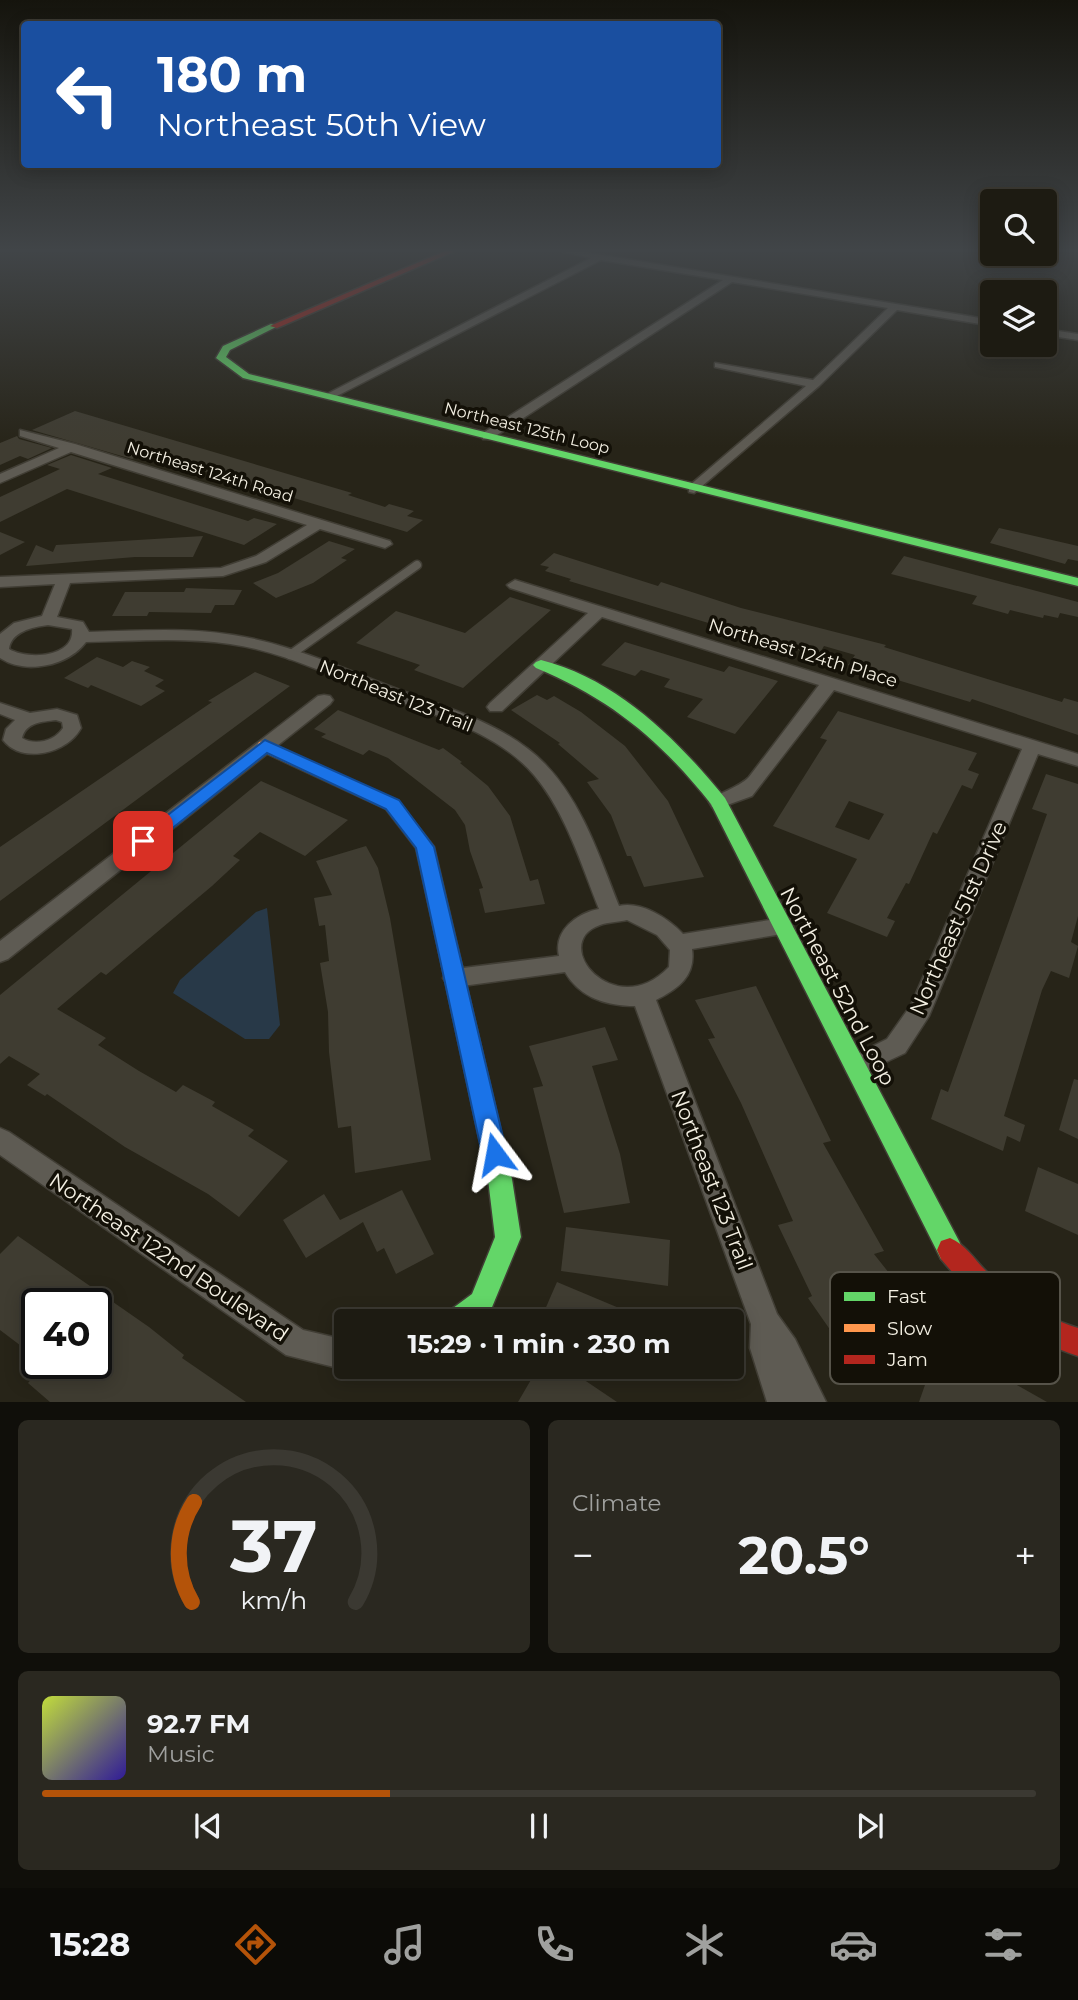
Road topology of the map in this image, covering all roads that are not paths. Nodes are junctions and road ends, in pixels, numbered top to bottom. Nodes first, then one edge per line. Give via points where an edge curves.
1 (297, 316) edge
2 (484, 316) edge
3 (674, 316) edge
4 (885, 316) edge
5 (955, 316) edge
6 (980, 321) edge
7 (1057, 334) edge
8 (1078, 337) edge
9 (719, 365) dead end
10 (815, 384) junction
11 (329, 396) junction
12 (24, 433) dead end
13 (487, 436) junction
14 (71, 447) junction
15 (0, 479) edge
16 (694, 489) junction
17 (318, 524) junction
18 (385, 544) dead end
19 (417, 565) dead end
20 (64, 580) junction
21 (0, 582) edge
22 (1078, 583) edge
23 (515, 585) dead end
24 (598, 611) junction
25 (48, 620) junction
26 (82, 637) junction
27 (290, 655) junction
28 (15, 660) junction
29 (541, 664) junction
30 (0, 672) edge
31 (830, 683) junction
32 (324, 700) dead end
33 (496, 707) dead end
34 (0, 708) edge
35 (28, 719) dead end
36 (265, 746) junction
37 (1032, 746) junction
38 (1078, 760) edge
39 (719, 803) junction
40 (611, 912) junction
41 (782, 926) junction
42 (678, 943) junction
43 (0, 953) edge
44 (570, 962) junction
45 (455, 978) junction
46 (643, 996) junction
47 (856, 1066) junction
48 (0, 1140) edge
49 (968, 1272) edge
50 (473, 1309) edge
51 (766, 1324) junction
52 (1060, 1339) edge
53 (1078, 1342) edge
54 (334, 1353) edge
55 (783, 1402) edge
56 (810, 1402) edge

1 - 11 street, Northeast 125th Loop via 226,348 221,358 246,376
2 - 11 street
3 - 13 street
4 - 10 street
5 - 6 street
7 - 8 street
9 - 10 street
10 - 16 street
11 - 13 street, Northeast 125th Loop
12 - 14 street, Northeast 124th Road
13 - 16 street, Northeast 125th Loop
14 - 15 street
14 - 17 street, Northeast 124th Road
16 - 22 street, Northeast 125th Loop
17 - 18 street, Northeast 124th Road
17 - 20 street via 261,559 223,572
19 - 27 lane
20 - 21 street
20 - 25 street
23 - 24 street, Northeast 124th Place
24 - 29 street
24 - 31 street, Northeast 124th Place
25 - 26 street via 77,625
25 - 28 street via 25,625 2,640 2,652
26 - 27 street, Northeast 123 Trail via 230,639
26 - 28 street via 71,649 50,659
27 - 40 street, Northeast 123 Trail via 449,714 500,739 539,768 578,827
28 - 30 street
29 - 33 street
29 - 39 street, Northeast 52nd Loop via 579,678 640,716 680,751
31 - 37 street, Northeast 124th Place
31 - 39 street via 756,781 745,792
32 - 36 street
34 - 35 street
36 - 43 street
36 - 45 street via 393,805 425,847
37 - 38 street, Northeast 124th Place
37 - 47 street, Northeast 51st Drive via 920,1009 896,1046
39 - 41 street, Northeast 52nd Loop
40 - 42 street via 659,922
40 - 44 street via 582,925 572,936
41 - 42 street
41 - 47 street, Northeast 52nd Loop
42 - 46 street via 679,969 659,990
44 - 45 street
44 - 46 street via 583,981 606,994
45 - 50 street via 500,1180 508,1237 481,1303
46 - 51 street, Northeast 123 Trail
47 - 49 street, Northeast 52nd Loop via 950,1249
48 - 54 street, Northeast 122nd Boulevard via 297,1345
51 - 55 street, Northeast 123 Trail via 765,1348
51 - 56 street, Northeast 123 Trail
52 - 53 street, Northeast 52nd Loop

